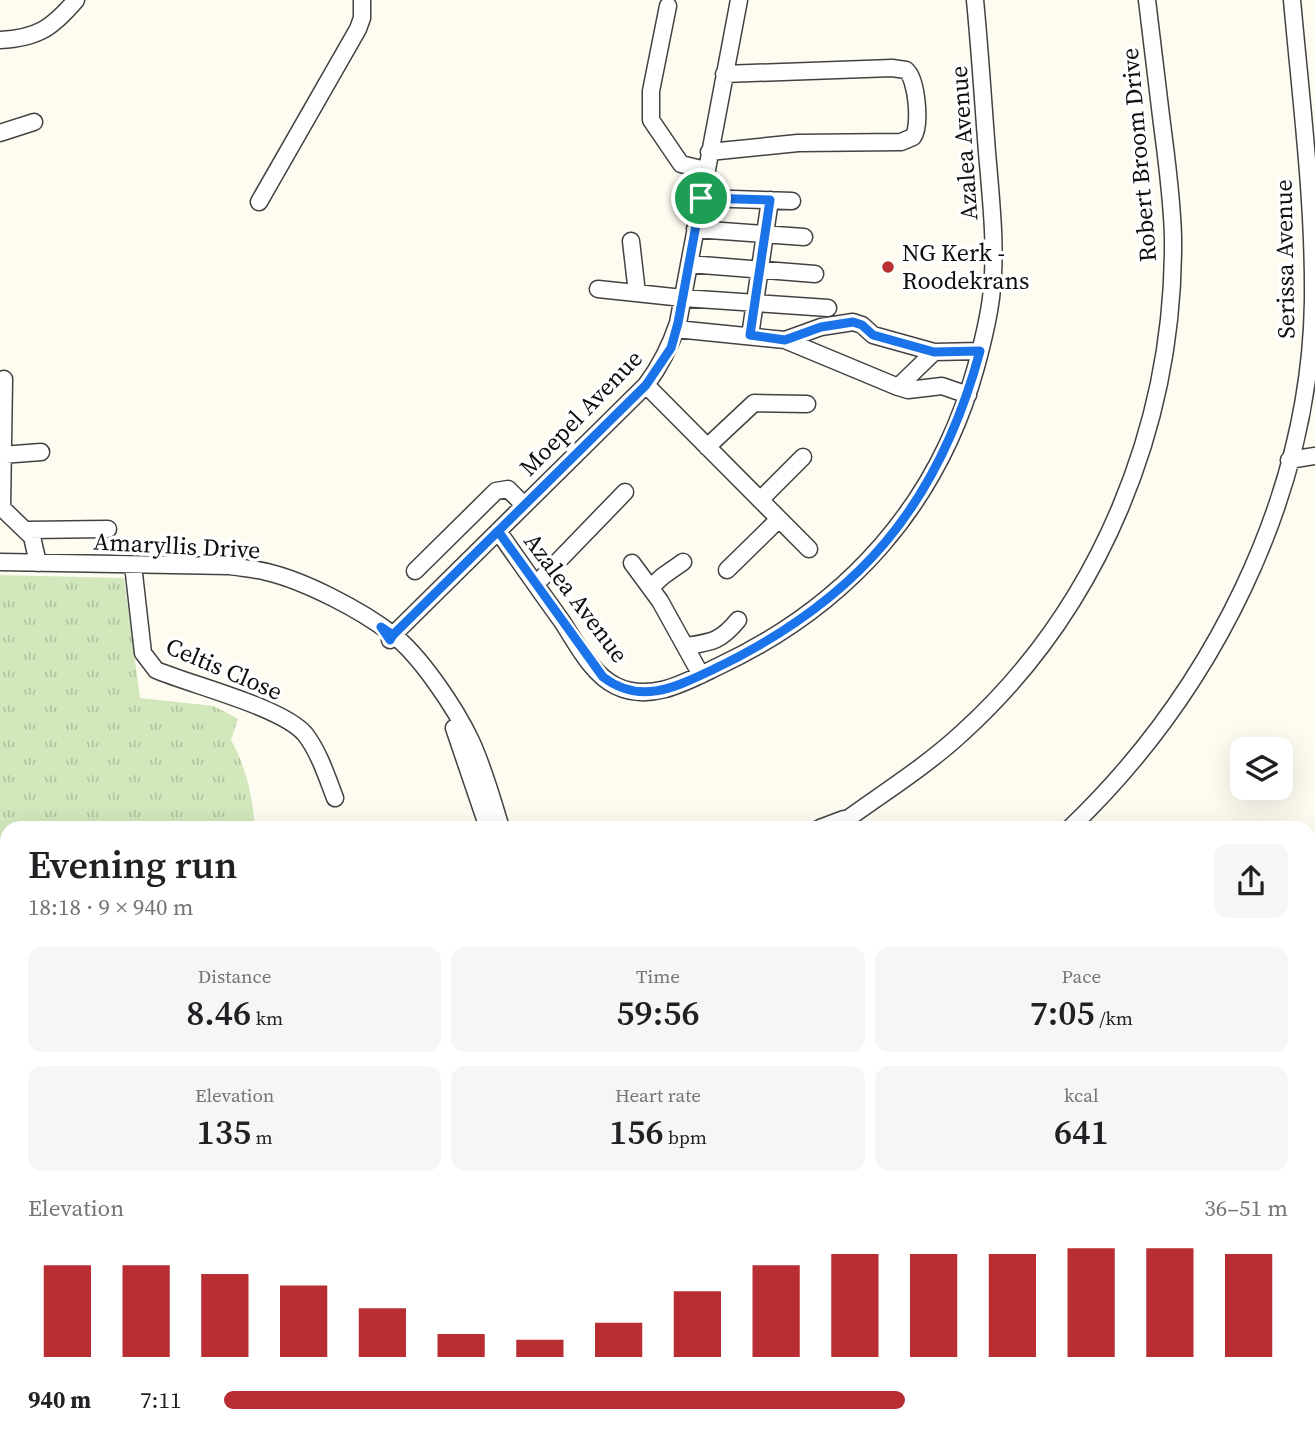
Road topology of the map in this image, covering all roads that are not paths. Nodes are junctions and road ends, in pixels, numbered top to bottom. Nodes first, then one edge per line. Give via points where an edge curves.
1 (76, 0) edge
2 (362, 0) edge
3 (739, 0) edge
4 (975, 0) edge
5 (1147, 0) edge
6 (1292, 0) edge
7 (668, 6) dead end
8 (0, 40) edge
9 (724, 74) junction
10 (34, 122) dead end
11 (0, 133) edge
12 (709, 152) junction
13 (705, 170) junction
14 (1312, 182) edge
15 (701, 198) junction
16 (770, 200) junction
17 (792, 201) dead end
18 (259, 202) dead end
19 (695, 229) junction
20 (765, 234) junction
21 (804, 237) dead end
22 (631, 241) dead end
23 (689, 264) junction
24 (760, 270) junction
25 (815, 274) dead end
26 (598, 289) dead end
27 (637, 293) junction
28 (683, 298) junction
29 (755, 303) junction
30 (828, 308) dead end
31 (676, 329) junction
32 (750, 335) junction
33 (785, 340) junction
34 (980, 351) junction
35 (934, 352) junction
36 (4, 379) dead end
37 (646, 385) junction
38 (898, 387) junction
39 (968, 395) junction
40 (807, 404) dead end
41 (708, 447) junction
42 (41, 452) dead end
43 (2, 456) junction
44 (803, 457) dead end
45 (1315, 457) edge
46 (1289, 460) junction
47 (625, 492) dead end
48 (760, 500) junction
49 (524, 505) junction
50 (779, 519) junction
51 (108, 529) dead end
52 (27, 530) junction
53 (498, 531) junction
54 (809, 549) dead end
55 (0, 562) edge
56 (683, 562) dead end
57 (38, 563) junction
58 (632, 563) dead end
59 (133, 565) junction
60 (727, 570) dead end
61 (415, 571) dead end
62 (536, 584) junction
63 (651, 587) junction
64 (738, 620) dead end
65 (388, 634) junction
66 (687, 646) junction
67 (701, 675) junction
68 (335, 798) dead end
69 (486, 821) edge
70 (499, 821) edge
71 (844, 821) edge
72 (1077, 821) edge

1 - 8 street via 41,32
2 - 18 street via 358,29
3 - 9 street, Moepel Avenue
4 - 34 street, Azalea Avenue via 993,242 991,299
5 - 71 street, Robert Broom Drive via 1171,202 1172,278 1160,383 1131,483 1076,597 1025,667 934,758
6 - 14 street, Serissa Avenue
7 - 13 street via 651,91 651,120 681,164
9 - 12 street, Moepel Avenue
9 - 12 street via 906,70 913,78 917,129 913,137 901,142 798,143
10 - 11 street
12 - 13 street, Moepel Avenue
13 - 15 street, Moepel Avenue
14 - 46 street, Serissa Avenue via 1313,302 1308,360
15 - 16 street
15 - 19 street, Moepel Avenue
16 - 17 street
16 - 20 street
19 - 20 street
19 - 23 street, Moepel Avenue
20 - 21 street
20 - 24 street
22 - 27 street
23 - 24 street
23 - 28 street, Moepel Avenue
24 - 25 street
24 - 29 street
26 - 27 street
27 - 28 street
28 - 29 street
28 - 31 street, Moepel Avenue
29 - 30 street
29 - 32 street
31 - 32 street
31 - 37 street, Moepel Avenue via 667,355
32 - 33 street
33 - 35 street via 853,322 873,335
33 - 38 street
34 - 35 street
34 - 39 street, Azalea Avenue
35 - 38 street
36 - 43 street
37 - 41 street
37 - 49 street, Moepel Avenue
38 - 39 street via 942,386
39 - 67 street, Azalea Avenue via 926,486 866,563 796,624
40 - 41 street via 754,403
41 - 48 street
42 - 43 street
43 - 52 street via 2,508
44 - 48 street
45 - 46 street
46 - 72 street, Serissa Avenue via 1242,590 1195,675 1130,766
47 - 62 street
48 - 50 street
49 - 53 street, Moepel Avenue
49 - 61 street via 508,489 496,491
50 - 54 street
50 - 60 street
51 - 52 street
52 - 57 street
53 - 62 street, Azalea Avenue
53 - 65 street, Moepel Avenue
55 - 57 street, Amaryllis Drive
56 - 63 street
57 - 59 street, Amaryllis Drive
58 - 63 street
59 - 65 street, Amaryllis Drive via 266,571 346,606
59 - 68 street, Celtis Close via 148,663 296,726 313,747
62 - 67 street, Azalea Avenue via 592,665 614,685 649,693
63 - 66 street
64 - 66 street via 719,640
65 - 69 street, Amaryllis Drive via 451,720
65 - 70 street, Amaryllis Drive via 424,669 460,720 478,757
66 - 67 street

